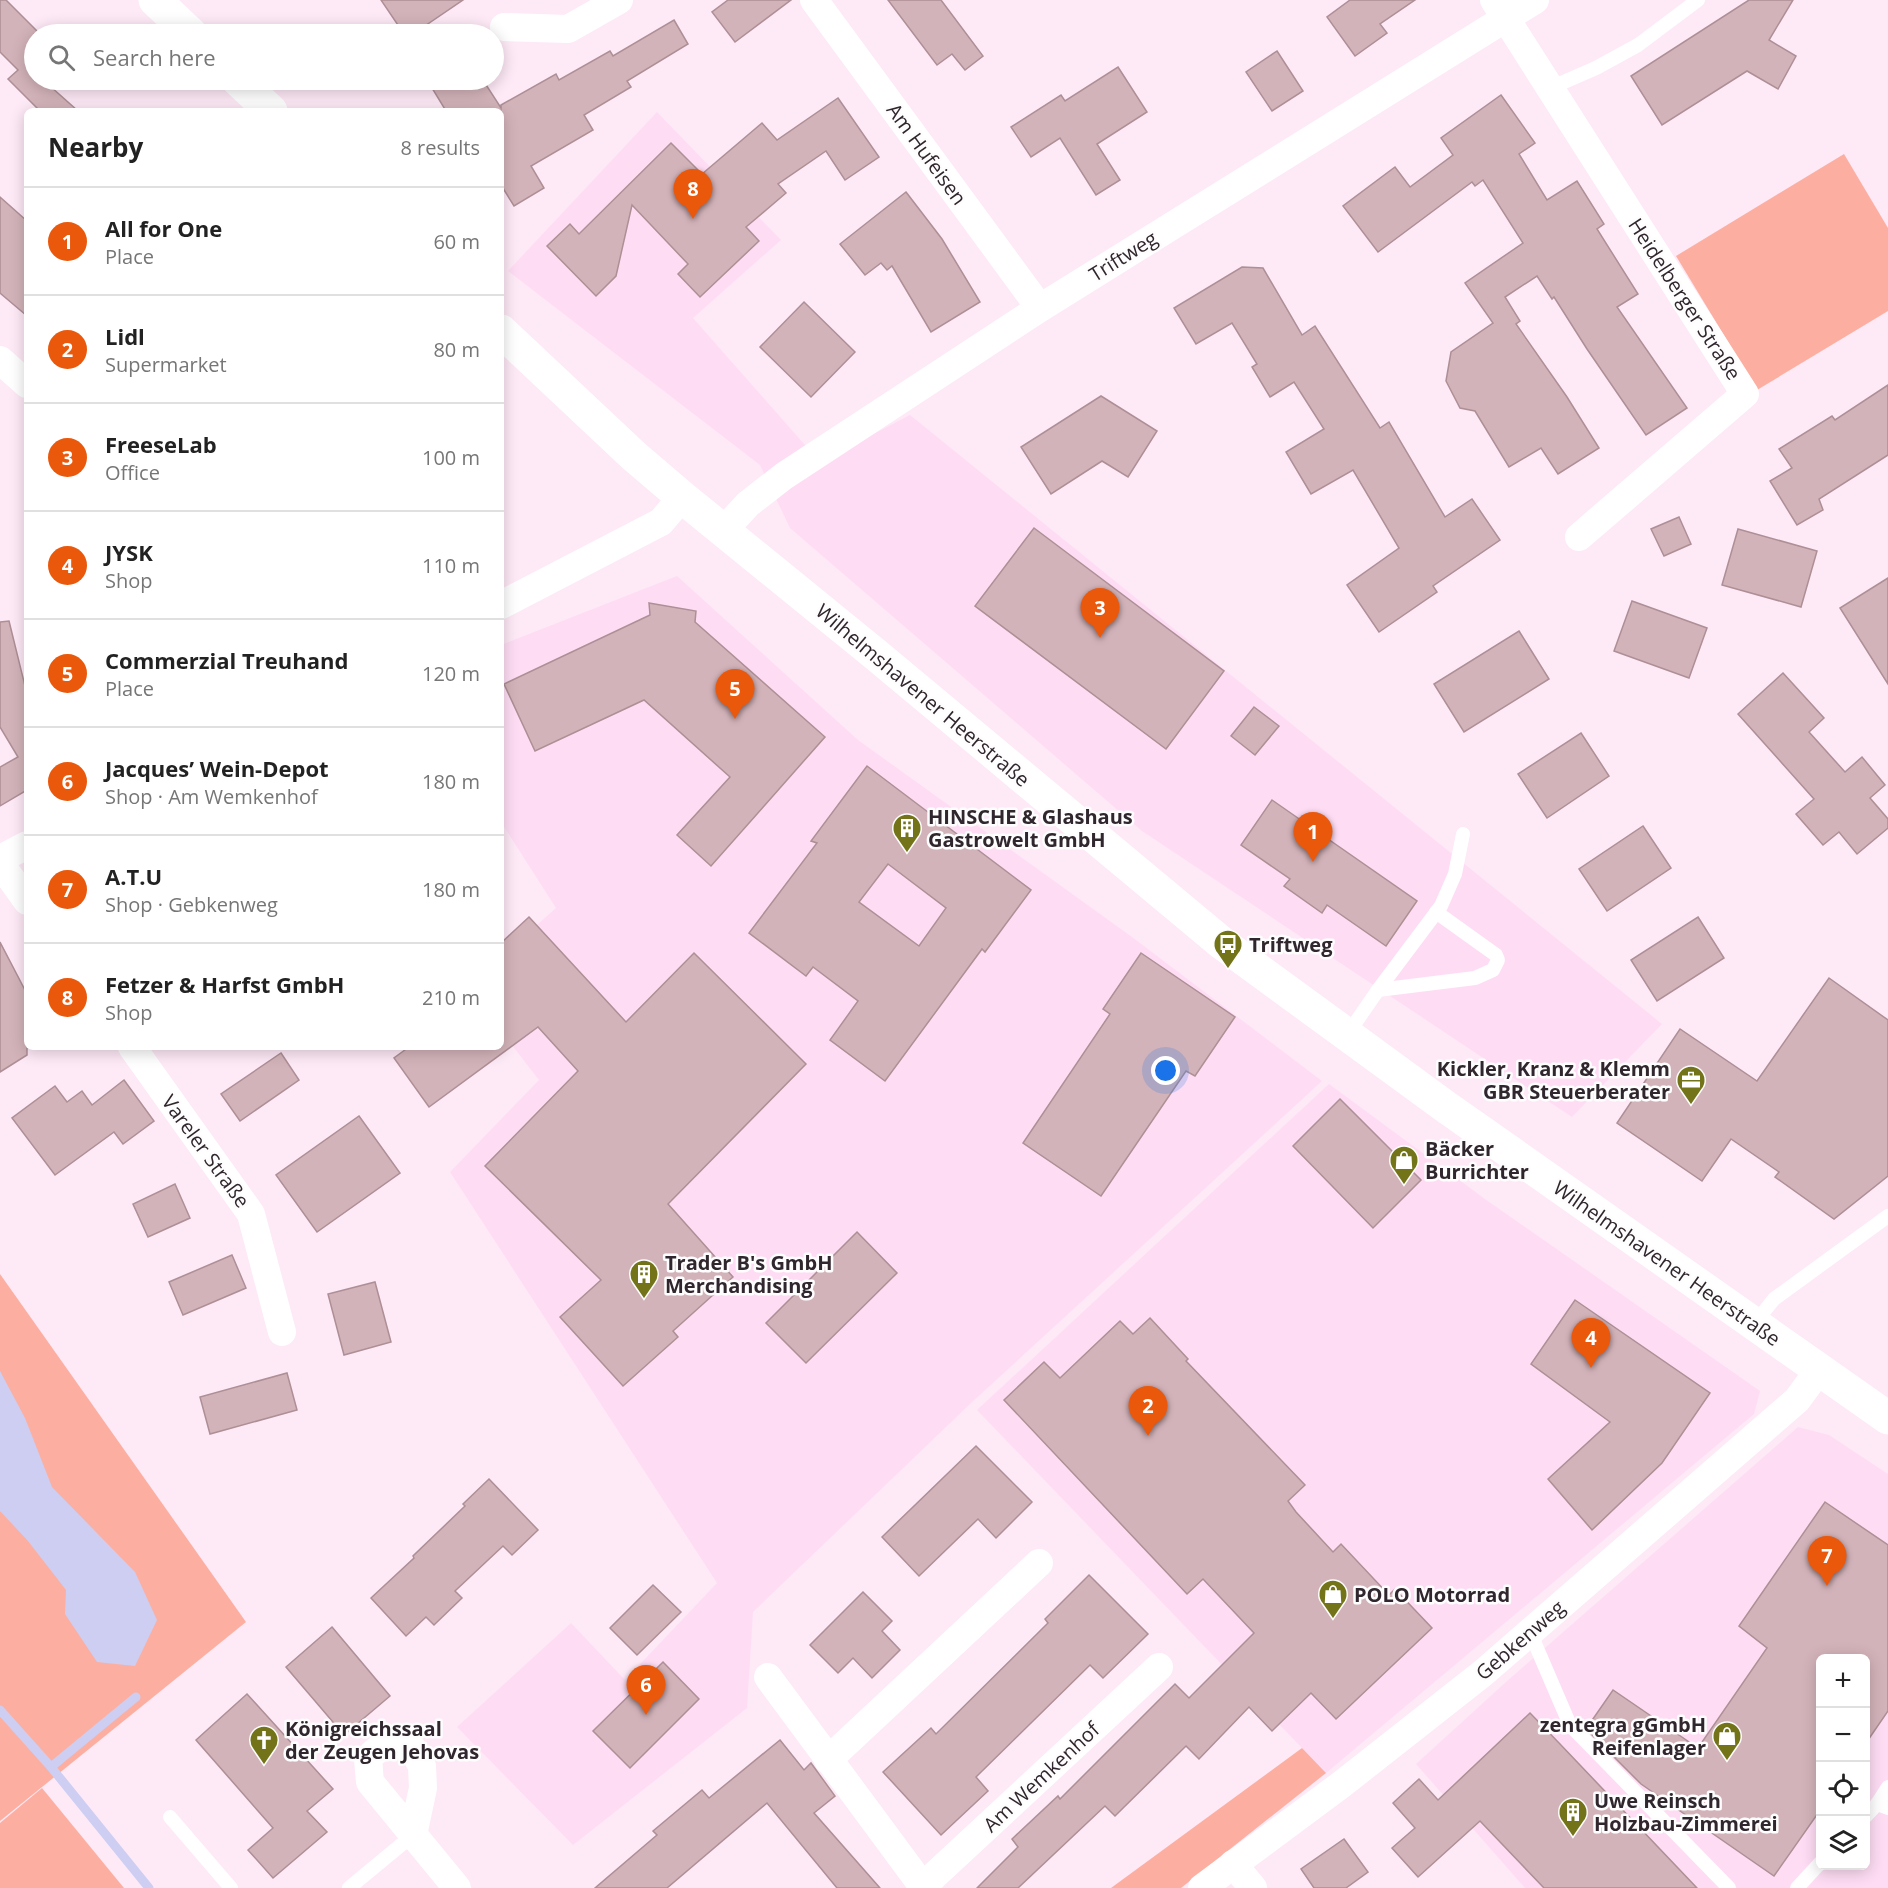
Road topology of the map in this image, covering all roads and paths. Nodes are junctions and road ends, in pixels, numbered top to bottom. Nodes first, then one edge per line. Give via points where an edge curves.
1 (156, 0) edge
2 (620, 0) edge
3 (814, 0) edge
4 (1535, 0) edge
5 (1698, 0) edge
6 (1500, 10) edge
7 (181, 24) edge
8 (504, 27) dead end
9 (1550, 88) junction
10 (249, 90) edge
11 (268, 108) edge
12 (1040, 308) junction
13 (504, 334) edge
14 (0, 360) edge
15 (24, 381) edge
16 (682, 497) junction
17 (723, 531) junction
18 (1579, 537) dead end
19 (504, 603) edge
20 (1463, 834) dead end
21 (24, 847) edge
22 (0, 861) edge
23 (24, 896) edge
24 (1436, 912) junction
25 (1378, 990) junction
26 (1347, 1035) junction
27 (134, 1050) edge
28 (1888, 1216) edge
29 (1754, 1324) junction
30 (282, 1332) dead end
31 (1819, 1370) junction
32 (1888, 1418) edge
33 (1039, 1563) dead end
34 (1530, 1632) junction
35 (1159, 1667) dead end
36 (768, 1677) dead end
37 (828, 1760) junction
38 (1888, 1787) edge
39 (1882, 1806) edge
40 (170, 1817) dead end
41 (413, 1834) joint
42 (1233, 1864) junction
43 (1816, 1868) edge
44 (924, 1887) edge
45 (231, 1888) edge
46 (349, 1888) edge
47 (457, 1888) edge
48 (1202, 1888) edge
49 (1253, 1888) edge
50 (1729, 1888) edge
51 (1797, 1888) edge

1 - 7 street
2 - 8 street via 568,29
3 - 12 street, Am Hufeisen
4 - 6 street, Triftweg
5 - 9 lane via 1638,45
6 - 9 street, Heidelberger Straße
6 - 12 street, Triftweg
9 - 18 street, Heidelberger Straße via 1745,394
10 - 11 street
12 - 17 street, Triftweg via 784,476 748,504
13 - 16 street, Wilhelmshavener Heerstraße
14 - 15 street
16 - 17 street, Wilhelmshavener Heerstraße
16 - 19 street via 661,522
17 - 26 street, Wilhelmshavener Heerstraße via 1214,937
20 - 24 lane via 1455,874
21 - 22 street
22 - 23 street
24 - 25 lane
24 - 25 lane via 1496,955 1493,970 1475,978
25 - 26 lane
26 - 29 street, Wilhelmshavener Heerstraße
27 - 30 street, Vareler Straße via 251,1215
28 - 29 lane via 1774,1299
29 - 31 street, Wilhelmshavener Heerstraße
31 - 32 street, Wilhelmshavener Heerstraße
31 - 34 street, Gebkenweg via 1797,1400
33 - 37 street
34 - 42 street, Gebkenweg via 1352,1776
34 - 50 lane via 1570,1725
35 - 44 street, Am Wemkenhof
36 - 37 street, Am Wemkenhof
37 - 44 street, Am Wemkenhof
38 - 39 lane
40 - 45 lane
41 - 46 lane
41 - 47 street
42 - 48 street, Gebkenweg
42 - 49 street
43 - 51 lane

